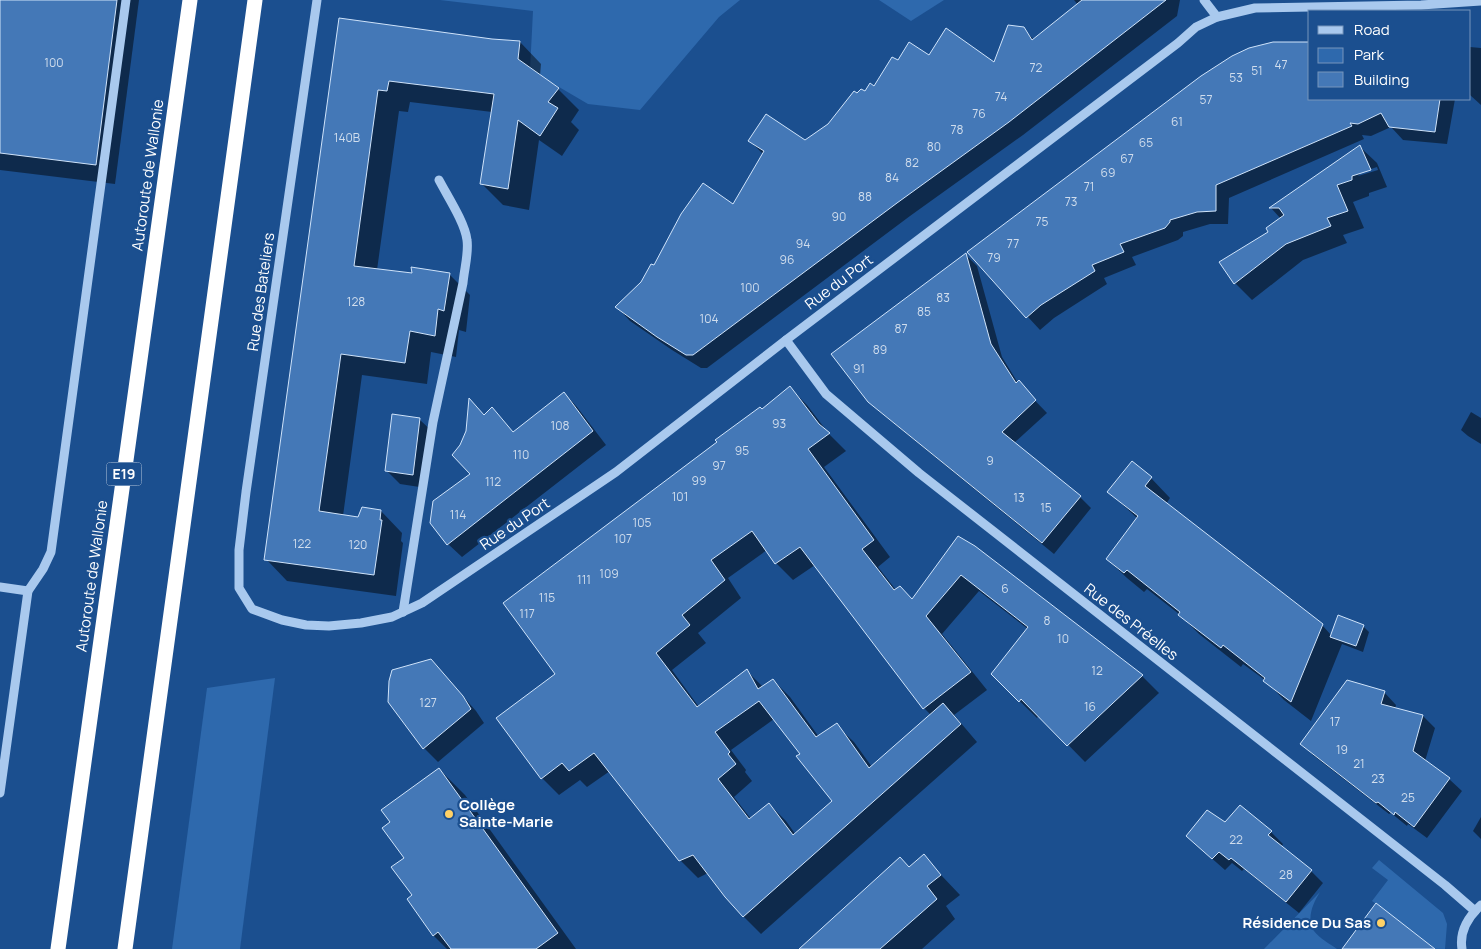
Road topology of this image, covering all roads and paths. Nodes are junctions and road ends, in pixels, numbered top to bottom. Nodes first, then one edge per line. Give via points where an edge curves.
1 (126, 0) edge
2 (190, 0) edge
3 (255, 0) edge
4 (317, 0) edge
5 (1204, 0) edge
6 (1481, 1) edge
7 (1217, 17) junction
8 (439, 180) dead end
9 (786, 340) junction
10 (0, 587) edge
11 (239, 588) joint
12 (28, 591) junction
13 (403, 612) junction
14 (0, 793) edge
15 (1478, 908) edge
16 (58, 949) edge
17 (125, 949) edge
18 (1462, 949) edge

1 - 12 street via 51,552
2 - 16 highway, Autoroute de Wallonie / E19
3 - 17 highway
4 - 11 street, Rue des Bateliers via 238,550
5 - 7 street
6 - 7 street, Rue du Port via 1255,8
7 - 9 street, Rue du Port via 1196,27 1178,44
8 - 13 street via 467,240 466,259 433,422
9 - 13 street, Rue du Port via 616,472 422,604
9 - 15 street, Rue des Préelles via 826,394 919,474
10 - 12 street
11 - 13 street, Rue du Port via 252,609 306,625 362,623
12 - 14 street
15 - 18 street via 1464,927

